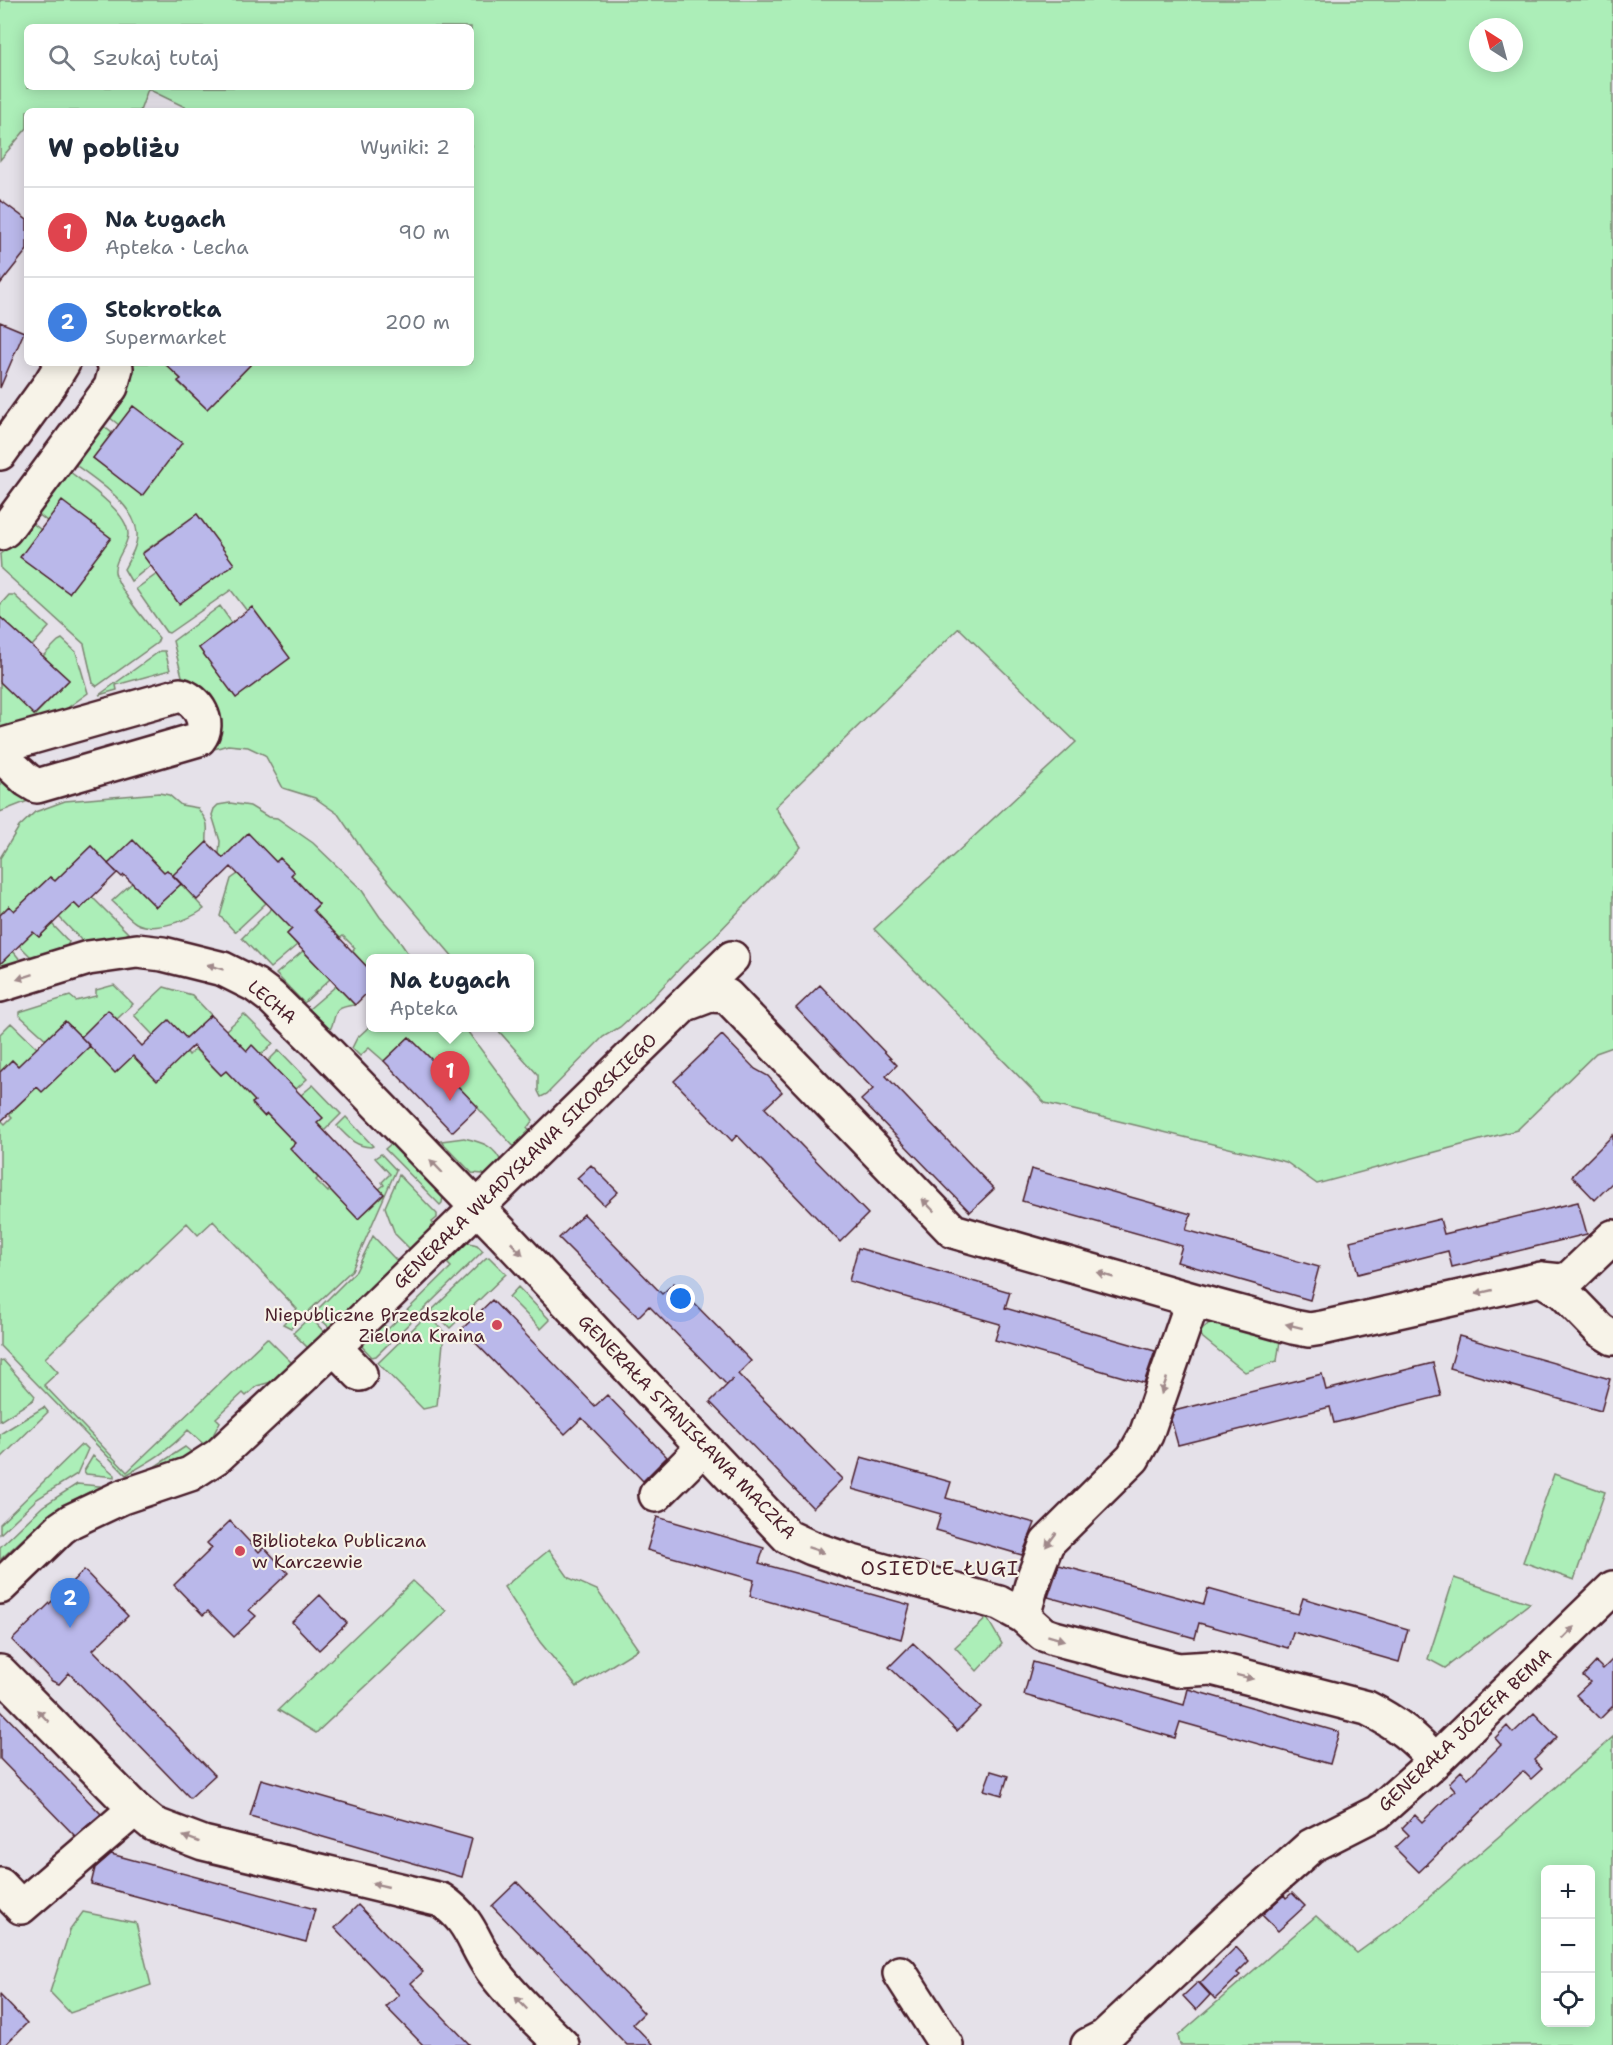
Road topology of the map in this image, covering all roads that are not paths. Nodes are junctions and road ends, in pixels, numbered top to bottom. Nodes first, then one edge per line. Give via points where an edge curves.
1 (61, 366) edge
2 (115, 366) edge
3 (0, 453) edge
4 (0, 533) edge
5 (0, 746) edge
6 (0, 755) edge
7 (732, 958) dead end
8 (0, 985) edge
9 (686, 1004) junction
10 (476, 1208) junction
11 (1613, 1237) edge
12 (1541, 1280) junction
13 (1193, 1300) junction
14 (1613, 1338) edge
15 (323, 1358) junction
16 (360, 1374) dead end
17 (704, 1447) junction
18 (656, 1495) dead end
19 (0, 1587) edge
20 (1613, 1588) edge
21 (1023, 1616) junction
22 (0, 1672) edge
23 (1435, 1761) junction
24 (135, 1809) junction
25 (0, 1885) edge
26 (900, 1973) dead end
27 (562, 2045) edge
28 (946, 2045) edge
29 (1088, 2045) edge

1 - 3 street
2 - 4 street via 111,387
5 - 6 street via 180,695 198,707 204,727 199,739 36,786
7 - 9 street, GENERAŁA WŁADYSŁAWA SIKORSKIEGO
10 -> 8 street, LECHA via 320,1045 271,998 237,975 163,954 137,951 70,962
9 - 10 street, GENERAŁA WŁADYSŁAWA SIKORSKIEGO
13 -> 9 street, GENERAŁA WŁADYSŁAWA SIKORSKIEGO via 952,1232 727,996 710,995
10 - 15 street, GENERAŁA WŁADYSŁAWA SIKORSKIEGO
10 -> 17 street, GENERAŁA STANISŁAWA MACZKA
11 - 12 street, GENERAŁA WŁADYSŁAWA SIKORSKIEGO via 1570,1278
12 -> 13 street, GENERAŁA WŁADYSŁAWA SIKORSKIEGO via 1309,1330
12 - 14 street via 1563,1292
13 -> 21 street via 1146,1435 1132,1458 1047,1543
15 - 16 street
15 - 19 street, GENERAŁA WŁADYSŁAWA SIKORSKIEGO via 218,1456 190,1474 122,1497 71,1521
17 - 18 street
17 -> 21 street, GENERAŁA STANISŁAWA MACZKA via 797,1542 852,1562 999,1603
23 -> 20 street, GENERAŁA JÓZEFA BEMA
21 -> 23 street, GENERAŁA STANISŁAWA MACZKA via 1053,1638 1178,1670 1212,1668 1367,1708 1402,1730
24 -> 22 street
23 - 29 street, GENERAŁA JÓZEFA BEMA via 1369,1819 1311,1846 1104,2037
24 - 25 street via 21,1907
27 -> 24 street via 504,1985 470,1928 456,1910 441,1900 203,1843 153,1824
26 - 28 street

